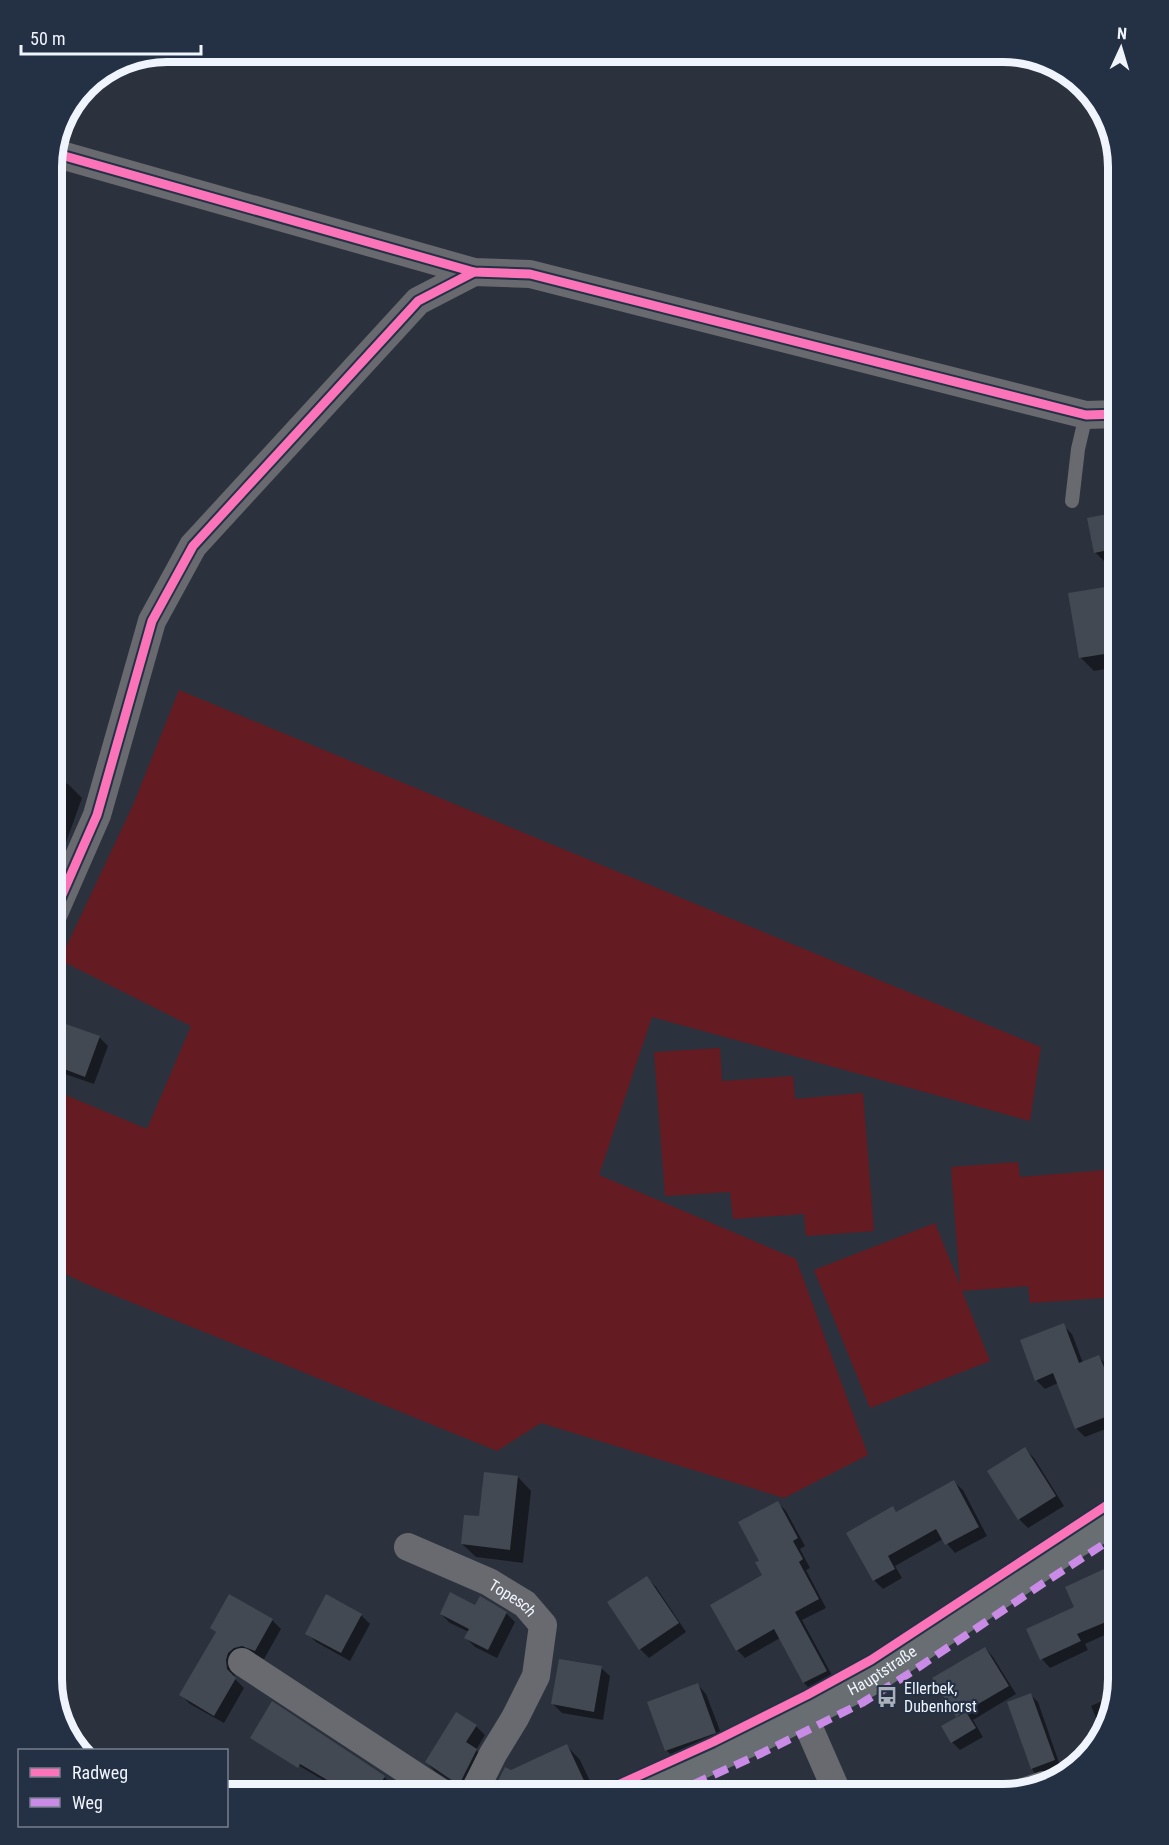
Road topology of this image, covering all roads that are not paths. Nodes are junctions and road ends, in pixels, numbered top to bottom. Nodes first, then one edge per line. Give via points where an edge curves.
1 (63, 155) edge
2 (474, 272) junction
3 (1108, 414) edge
4 (1086, 415) junction
5 (1072, 501) dead end
6 (62, 895) edge
7 (1108, 1522) edge
8 (408, 1547) dead end
9 (242, 1662) dead end
10 (803, 1714) junction
11 (427, 1783) edge
12 (478, 1783) edge
13 (654, 1784) edge
14 (834, 1784) edge

1 - 2 street
2 - 4 street via 530,274
2 - 6 street via 418,301 193,546 152,621 97,815
3 - 4 street
4 - 5 lane
7 - 10 main road, Hauptstraße via 867,1682
8 - 12 street, Topesch via 489,1582 525,1604 543,1625 536,1676
9 - 11 street
10 - 13 main road, Hauptstraße
10 - 14 street

